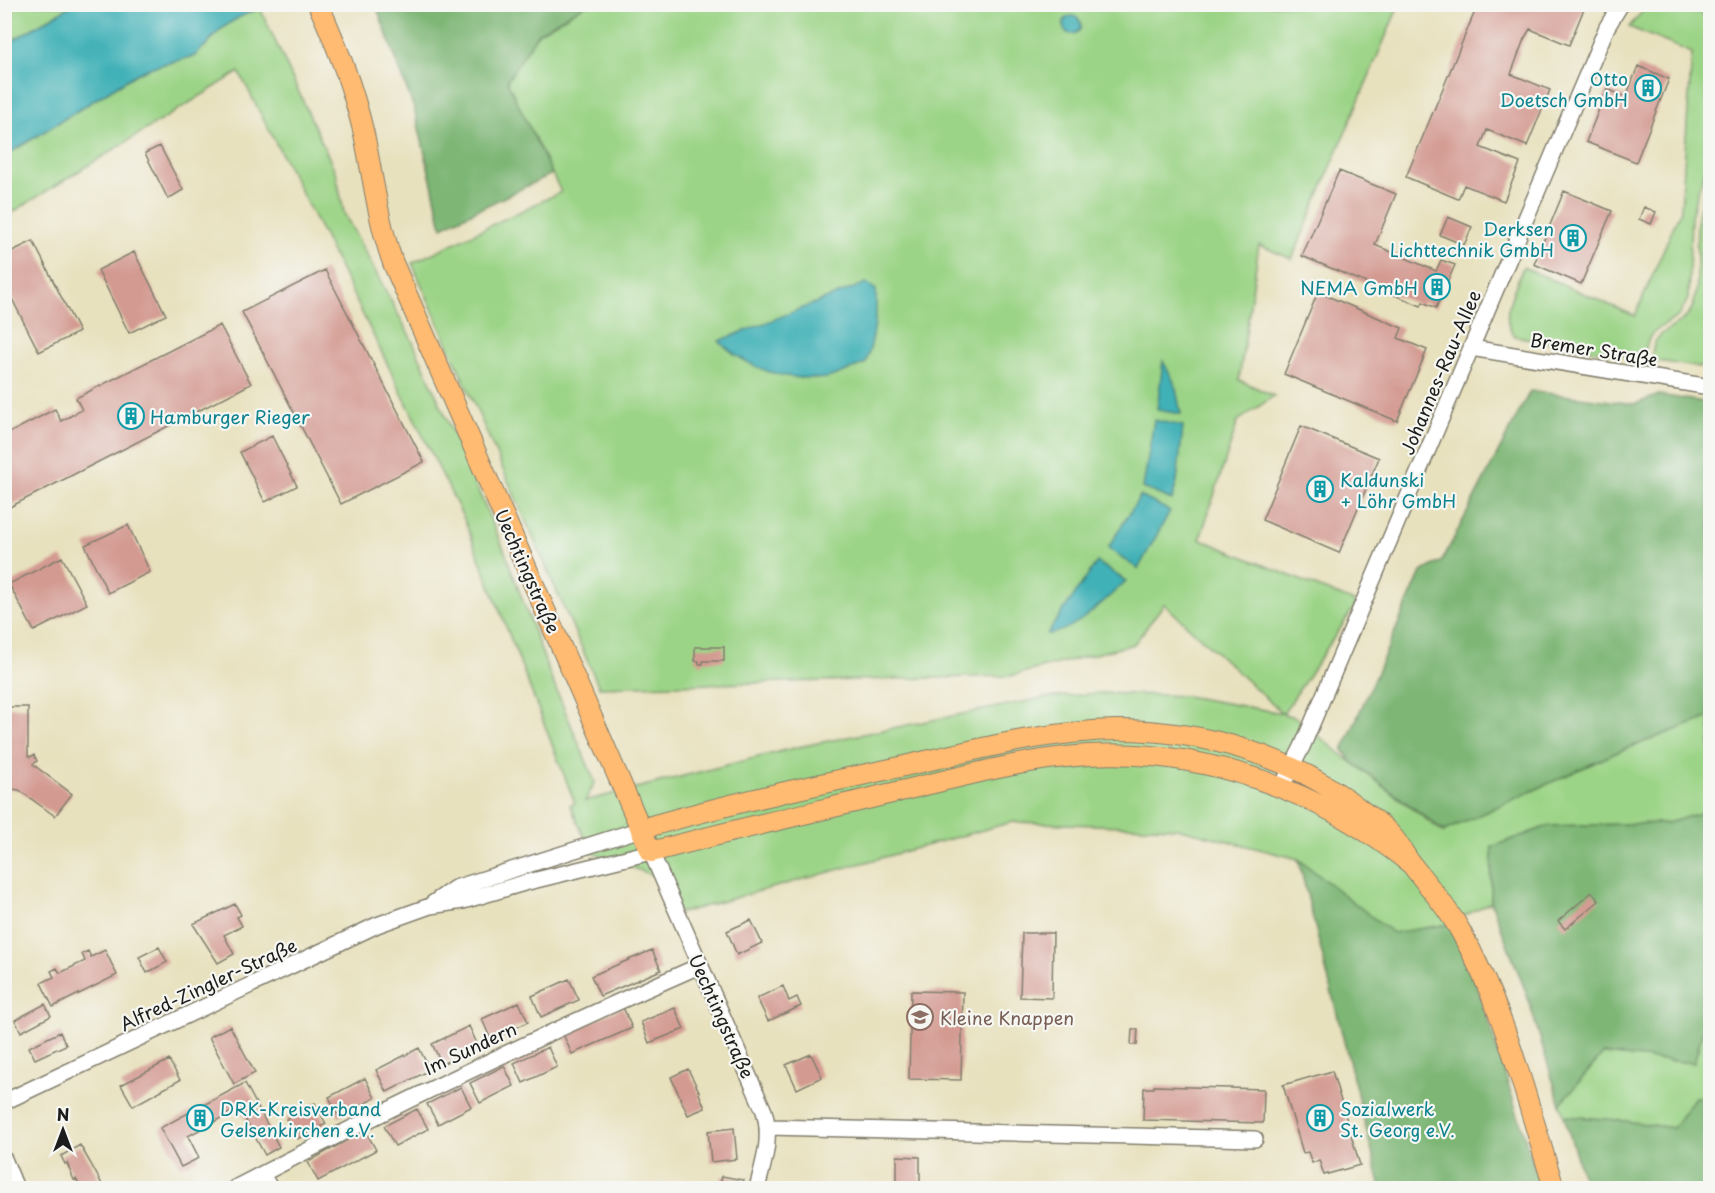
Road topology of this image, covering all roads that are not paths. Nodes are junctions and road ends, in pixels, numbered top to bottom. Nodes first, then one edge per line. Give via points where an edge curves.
1 (1622, 4) edge
2 (319, 6) edge
3 (1471, 348) junction
4 (1710, 387) edge
5 (1291, 768) junction
6 (1281, 788) junction
7 (641, 829) junction
8 (651, 852) junction
9 (1411, 864) junction
10 (430, 906) junction
11 (699, 966) junction
12 (4, 1102) edge
13 (769, 1127) junction
14 (1255, 1138) dead end
15 (4, 1159) edge
16 (262, 1174) junction
17 (16, 1188) edge
18 (235, 1188) edge
19 (270, 1188) edge
20 (758, 1188) edge
21 (1554, 1188) edge

1 - 3 street, Johannes-Rau-Allee via 1606,27
2 - 7 main road, Uechtingstraße via 353,89 378,214 393,263
3 - 4 street, Bremer Straße
3 - 5 street, Johannes-Rau-Allee
5 - 6 street, Johannes-Rau-Allee
5 - 7 main road via 1218,741 1115,730 1083,732 1004,744 851,777
5 - 9 main road via 1327,785 1380,825 1392,835
6 - 8 main road via 1223,768 1177,759 1086,755 1001,768
6 - 9 main road via 1371,834
7 - 8 main road, Uechtingstraße
7 - 10 street, Alfred-Zingler-Straße via 454,888
8 - 10 street, Alfred-Zingler-Straße
8 - 11 street, Uechtingstraße
9 - 21 main road via 1460,929 1478,963 1508,1039
10 - 12 street, Alfred-Zingler-Straße via 377,926
11 - 13 street, Uechtingstraße
11 - 16 street, Im Sundern via 371,1117
13 - 14 street
13 - 20 street, Uechtingstraße
15 - 17 street
16 - 18 street, Im Sundern
16 - 19 street

